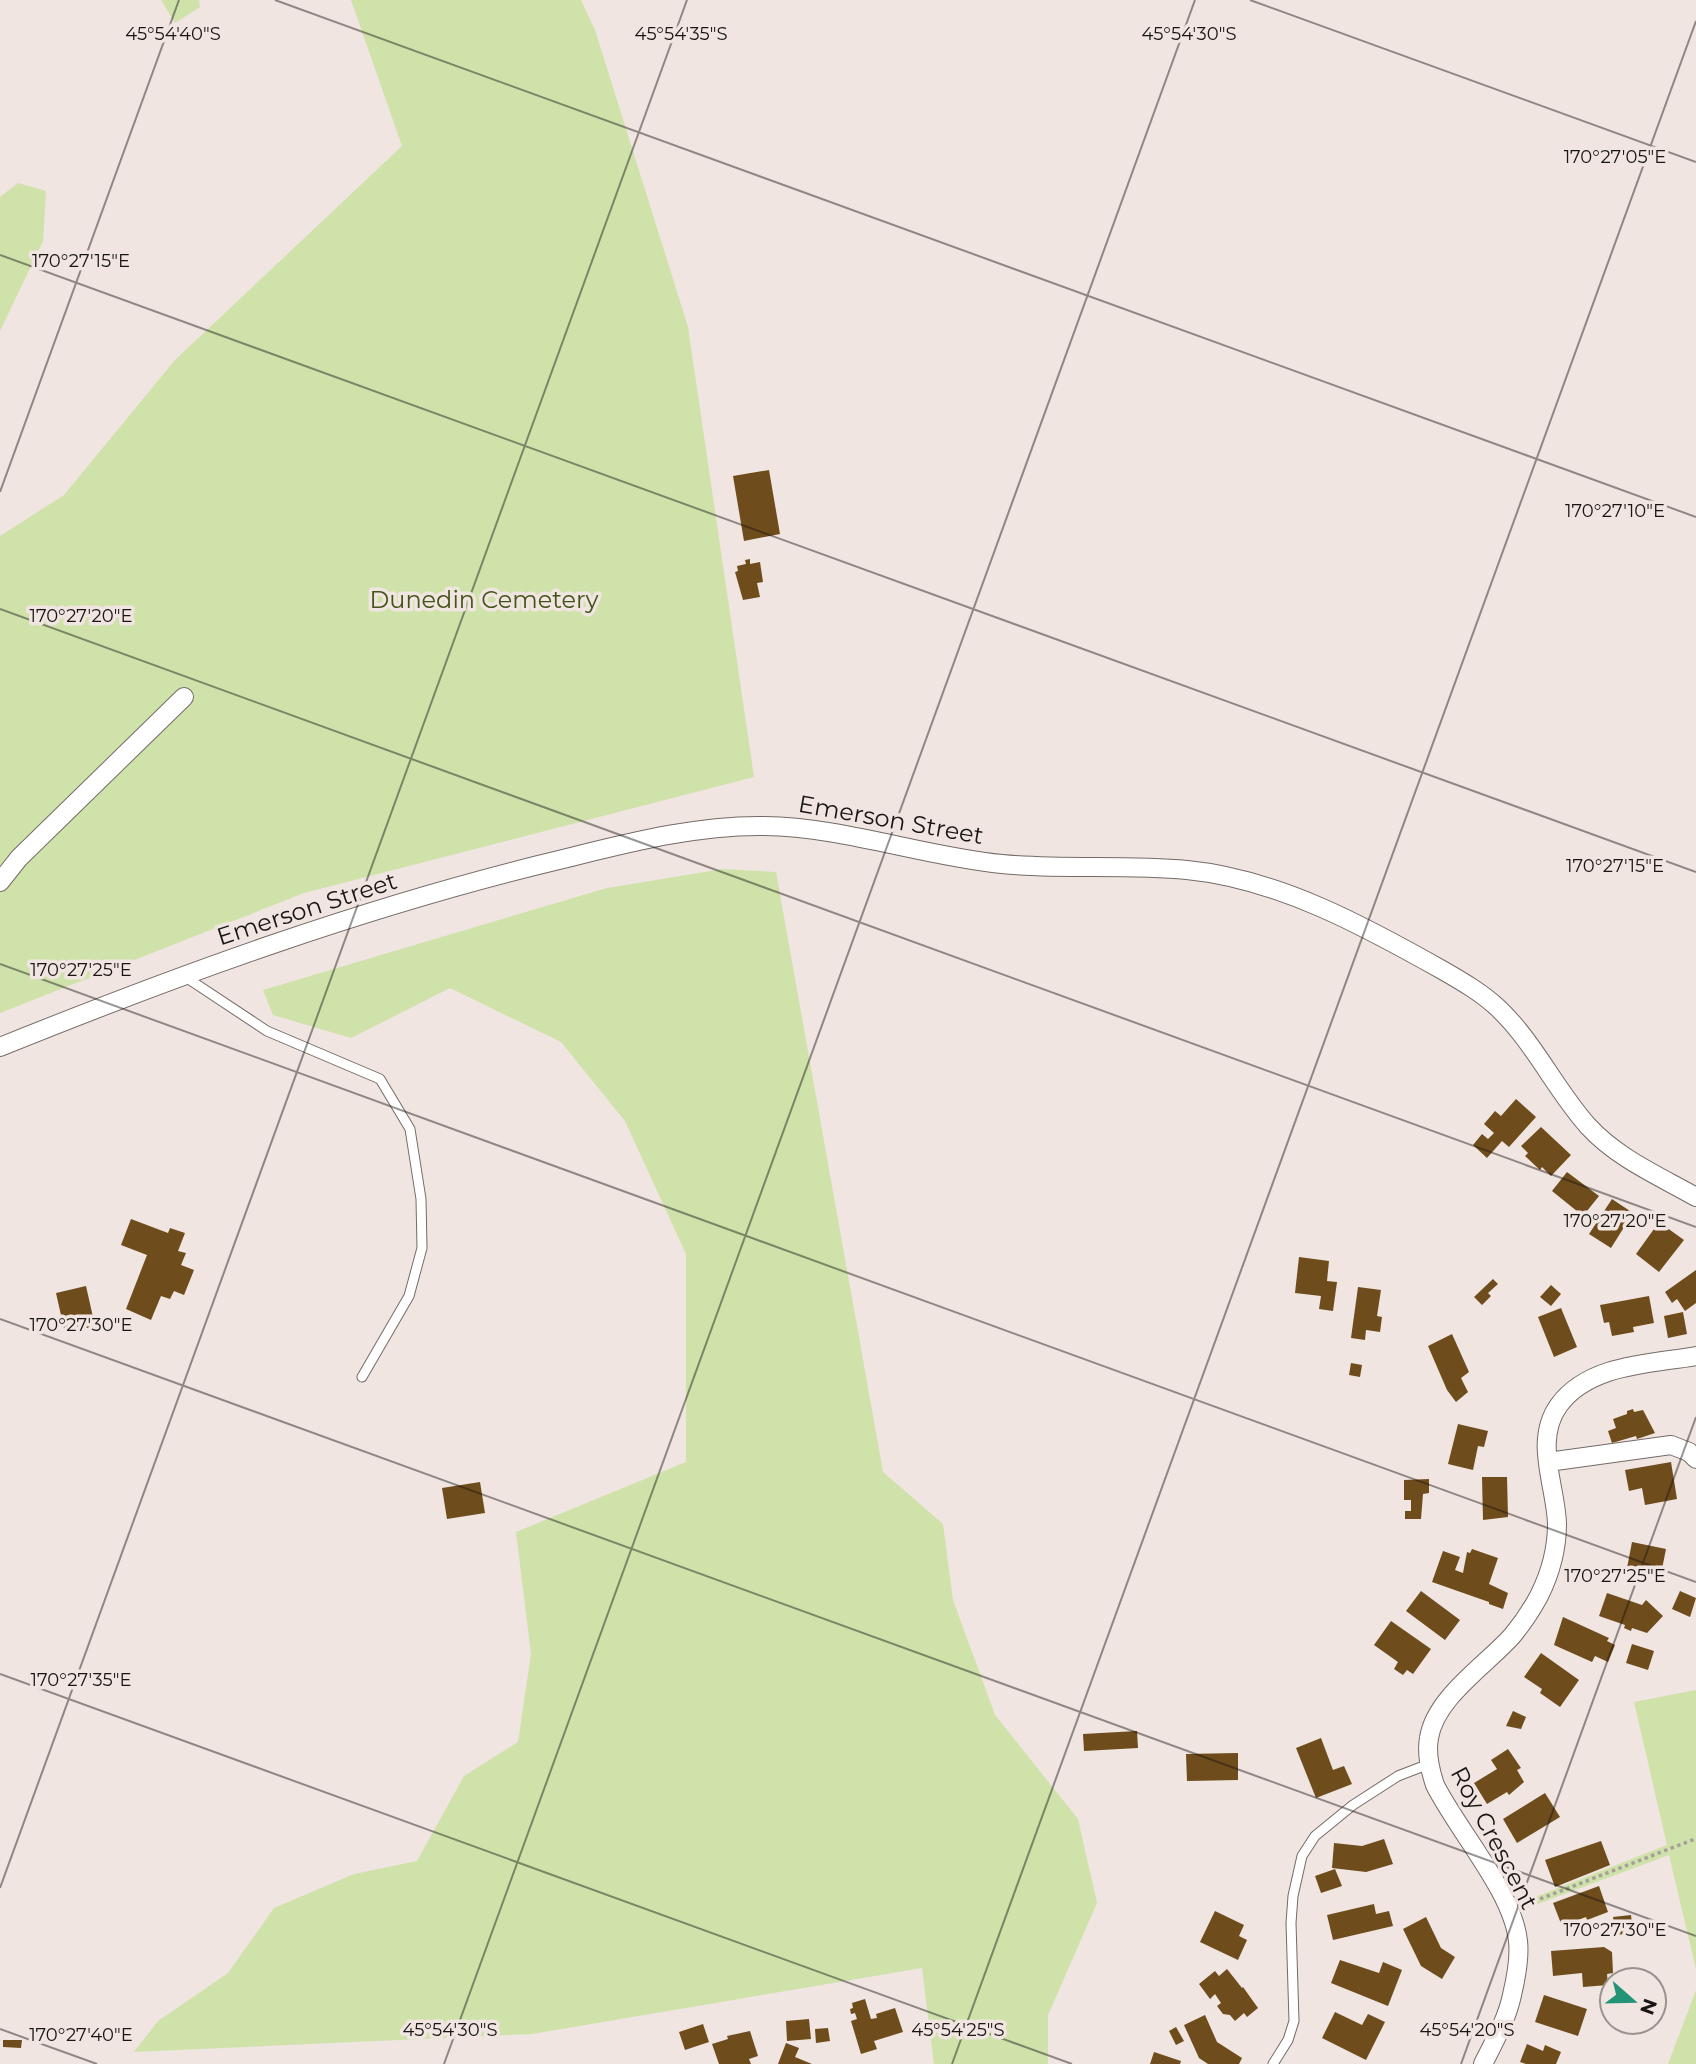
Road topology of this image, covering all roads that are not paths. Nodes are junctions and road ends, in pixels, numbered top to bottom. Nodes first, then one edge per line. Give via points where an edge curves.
1 (184, 697) dead end
2 (0, 882) edge
3 (183, 975) junction
4 (0, 1047) edge
5 (1696, 1197) edge
6 (1696, 1356) edge
7 (362, 1377) dead end
8 (1696, 1460) edge
9 (1548, 1462) junction
10 (1429, 1765) junction
11 (1273, 2064) edge
12 (1483, 2064) edge

1 - 2 street
3 - 4 street, Emerson Street
3 - 5 street, Emerson Street via 487,878 699,830 791,827 1004,864 1188,870 1249,883 1308,903 1472,988 1516,1028 1593,1131 1623,1156
3 - 7 lane via 267,1031 380,1079 410,1129 421,1199 422,1248 409,1296
6 - 9 street, Roy Crescent via 1589,1378 1558,1406 1549,1428
8 - 9 street via 1671,1445
9 - 10 street, Roy Crescent via 1557,1523 1549,1575 1513,1635 1438,1713 1429,1737
10 - 11 lane via 1398,1776 1353,1805 1315,1836 1302,1856 1293,1896 1294,2021
10 - 12 street, Roy Crescent via 1444,1804 1510,1910 1518,1941 1512,1997

